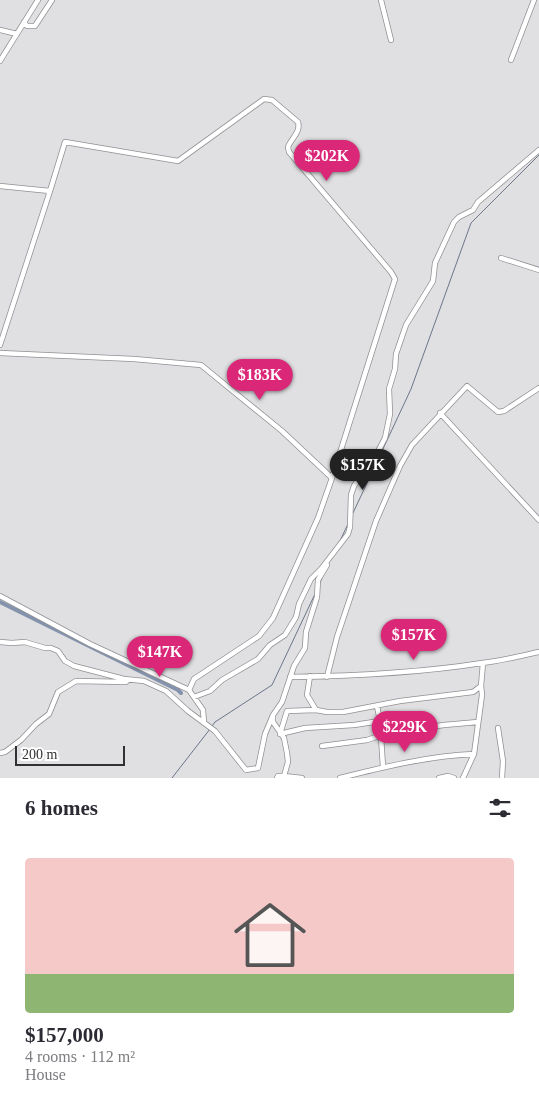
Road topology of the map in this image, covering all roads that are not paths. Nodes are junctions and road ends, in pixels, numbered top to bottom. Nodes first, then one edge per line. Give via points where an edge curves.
1 (38, 0) edge
2 (52, 0) edge
3 (381, 0) edge
4 (534, 0) edge
5 (24, 22) junction
6 (0, 30) edge
7 (17, 34) junction
8 (390, 40) dead end
9 (511, 60) dead end
10 (0, 61) edge
11 (539, 150) edge
12 (0, 186) edge
13 (50, 191) junction
14 (501, 258) dead end
15 (539, 270) edge
16 (0, 345) edge
17 (0, 353) edge
18 (539, 388) edge
19 (440, 414) junction
20 (332, 478) junction
21 (539, 520) edge
22 (329, 559) junction
23 (0, 596) edge
24 (0, 642) edge
25 (539, 652) edge
26 (483, 663) junction
27 (310, 676) junction
28 (290, 677) junction
29 (327, 677) junction
30 (130, 679) junction
31 (481, 686) junction
32 (189, 690) junction
33 (194, 697) junction
34 (377, 706) junction
35 (316, 710) junction
36 (274, 715) junction
37 (380, 721) junction
38 (478, 722) junction
39 (204, 723) junction
40 (498, 728) dead end
41 (280, 734) junction
42 (382, 735) junction
43 (322, 746) dead end
44 (0, 753) edge
45 (474, 754) junction
46 (384, 767) junction
47 (284, 776) junction
48 (277, 778) edge
49 (294, 778) edge
50 (302, 778) edge
51 (340, 778) edge
52 (439, 778) edge
53 (454, 778) edge
54 (463, 778) edge
55 (502, 778) edge

1 - 5 street
2 - 5 street via 35,26 26,26
3 - 8 street
4 - 9 street
5 - 7 street
6 - 7 street
7 - 10 street
11 - 22 street via 478,202 473,210 459,217 449,230 435,263 433,281 406,325 396,354 389,389 390,414 386,438 354,486 348,534
12 - 13 street
13 - 16 street
13 - 20 street via 65,142 178,161 264,99 272,100 294,118 299,126 288,147 289,152 395,279
14 - 15 street
17 - 20 street via 201,364 282,431
18 - 19 street via 498,412 467,386
19 - 21 street
19 - 29 street via 412,445 376,521
20 - 32 street via 318,518 273,618 259,636 194,679
22 - 28 street via 318,580 305,648
22 - 33 street via 311,579 285,635 258,660 222,680 210,691
23 - 32 street via 90,644
24 - 30 street via 25,642 51,648 58,650 65,661 74,666
25 - 26 street
26 - 29 street
26 - 31 street
27 - 28 street
27 - 29 street
27 - 35 street via 306,695
28 - 36 street
30 - 39 street via 144,681 166,691
30 - 44 street via 126,682 76,681 58,692 49,714 22,740
31 - 34 street via 473,692
31 - 38 street
32 - 33 street
33 - 39 street via 204,710
34 - 35 street via 343,712
34 - 37 street
35 - 41 street via 287,711
36 - 39 street via 258,768 246,770 215,731
36 - 41 street via 273,722
37 - 41 street via 304,728
37 - 42 street
38 - 42 street
38 - 45 street
40 - 55 street
41 - 47 street via 284,738 288,762
42 - 43 street
42 - 46 street
45 - 46 street via 447,755
45 - 54 street
46 - 51 street
47 - 48 street
47 - 49 street
49 - 50 street
52 - 53 street

